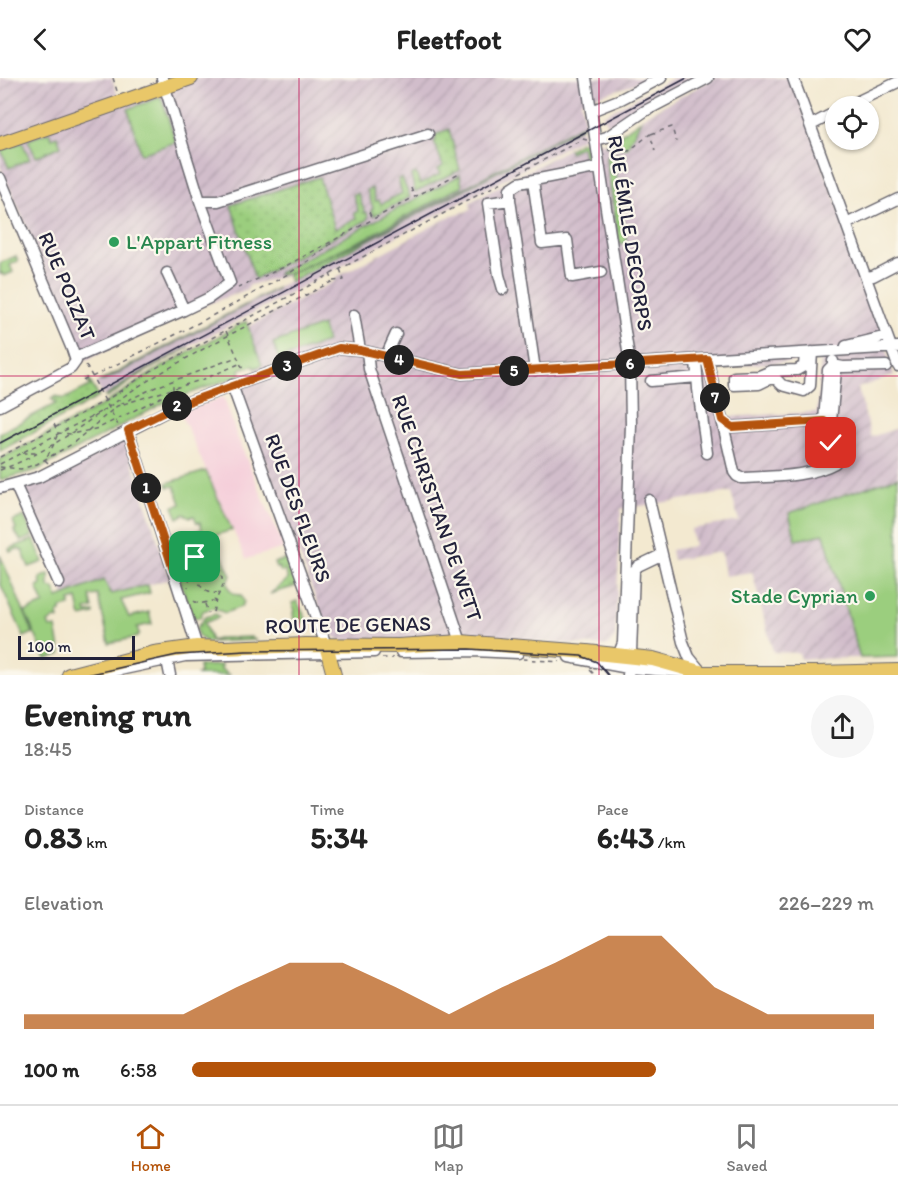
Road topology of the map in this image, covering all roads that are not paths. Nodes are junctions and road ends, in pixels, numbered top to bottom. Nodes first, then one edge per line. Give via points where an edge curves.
1 (191, 78) edge
2 (586, 78) edge
3 (661, 78) edge
4 (708, 78) edge
5 (793, 78) edge
6 (898, 82) edge
7 (164, 83) edge
8 (869, 96) edge
9 (591, 111) junction
10 (825, 117) edge
11 (810, 124) junction
12 (428, 134) dead end
13 (596, 139) junction
14 (0, 144) edge
15 (600, 167) junction
16 (0, 178) edge
17 (533, 180) junction
18 (898, 199) edge
19 (510, 200) junction
20 (200, 201) junction
21 (846, 224) junction
22 (898, 263) edge
23 (601, 272) dead end
24 (167, 273) dead end
25 (866, 277) junction
26 (503, 289) dead end
27 (184, 310) junction
28 (354, 315) dead end
29 (396, 334) dead end
30 (886, 336) junction
31 (894, 347) edge
32 (363, 351) junction
33 (829, 351) junction
34 (808, 352) junction
35 (386, 356) junction
36 (78, 357) junction
37 (702, 359) junction
38 (630, 364) junction
39 (832, 365) junction
40 (886, 366) dead end
41 (898, 366) edge
42 (535, 370) junction
43 (697, 377) junction
44 (651, 381) dead end
45 (232, 385) junction
46 (0, 406) edge
47 (722, 420) junction
48 (824, 421) junction
49 (123, 429) junction
50 (707, 453) dead end
51 (17, 487) junction
52 (0, 488) edge
53 (649, 500) dead end
54 (662, 560) junction
55 (629, 575) junction
56 (59, 583) dead end
57 (461, 642) junction
58 (682, 642) junction
59 (197, 647) junction
60 (328, 649) junction
61 (166, 655) junction
62 (626, 664) edge
63 (673, 670) edge
64 (898, 670) edge
65 (882, 673) edge
66 (698, 674) edge
67 (749, 674) edge
68 (788, 674) edge
69 (816, 674) edge
70 (69, 675) edge
71 (96, 675) edge
72 (170, 675) edge
73 (334, 675) edge

1 - 7 main road
2 - 9 street, RUE ÉMILE DECORPS
3 - 9 street
4 - 13 street via 645,111 607,137
5 - 11 street
6 - 8 street
7 - 14 main road via 121,103
7 - 20 street
9 - 13 street, RUE ÉMILE DECORPS
10 - 11 street
11 - 21 street
12 - 20 street via 218,201
13 - 15 street, RUE ÉMILE DECORPS
15 - 17 street
15 - 38 street, RUE ÉMILE DECORPS
16 - 36 street, RUE POIZAT
17 - 19 street via 510,189
17 - 23 street via 542,243 567,240 572,277
18 - 21 street
19 - 26 street via 488,203
19 - 42 street
20 - 27 street via 230,283
21 - 25 street
22 - 25 street
24 - 27 street
25 - 30 street
27 - 36 street
28 - 32 street, RUE CHRISTIAN DE WETT
29 - 35 street
30 - 31 street
30 - 33 street
31 - 33 street
31 - 41 street
32 - 35 street
32 - 45 street via 339,348
32 - 57 street, RUE CHRISTIAN DE WETT
33 - 34 street
33 - 39 street
34 - 34 street via 804,366 797,370 735,377 734,385 776,379 782,385 804,391 810,386
34 - 37 street
35 - 42 street via 455,373 486,368
36 - 46 street, RUE POIZAT via 71,368 29,385
37 - 38 street
37 - 43 street
37 - 47 street
38 - 42 street
38 - 55 street, RUE ÉMILE DECORPS
39 - 40 street
39 - 48 street via 828,370
43 - 44 street
43 - 50 street
45 - 49 street
45 - 60 street, RUE DES FLEURS
47 - 48 street via 732,427
47 - 48 street via 734,472 741,478 802,474 835,463
49 - 51 street
49 - 59 street
51 - 52 street
51 - 56 street
53 - 54 street
54 - 55 street via 641,565
54 - 58 street
55 - 62 street, RUE ÉMILE DECORPS
57 - 60 main road, ROUTE DE GENAS
57 - 62 main road, ROUTE DE GENAS
58 - 63 street
58 - 66 street
59 - 60 main road, ROUTE DE GENAS
59 - 61 main road, ROUTE DE GENAS
60 - 61 street, ROUTE DE GENAS
60 - 62 street, ROUTE DE GENAS via 510,652
60 - 73 main road
61 - 70 main road, ROUTE DE GENAS
61 - 71 street, ROUTE DE GENAS
61 - 72 street
62 - 63 main road, ROUTE DE GENAS via 653,659
63 - 66 main road, ROUTE DE GENAS
64 - 65 main road, ROUTE DE GENAS
65 - 69 main road, ROUTE DE GENAS
66 - 67 main road, ROUTE DE GENAS
67 - 68 main road, ROUTE DE GENAS
68 - 69 main road, ROUTE DE GENAS

